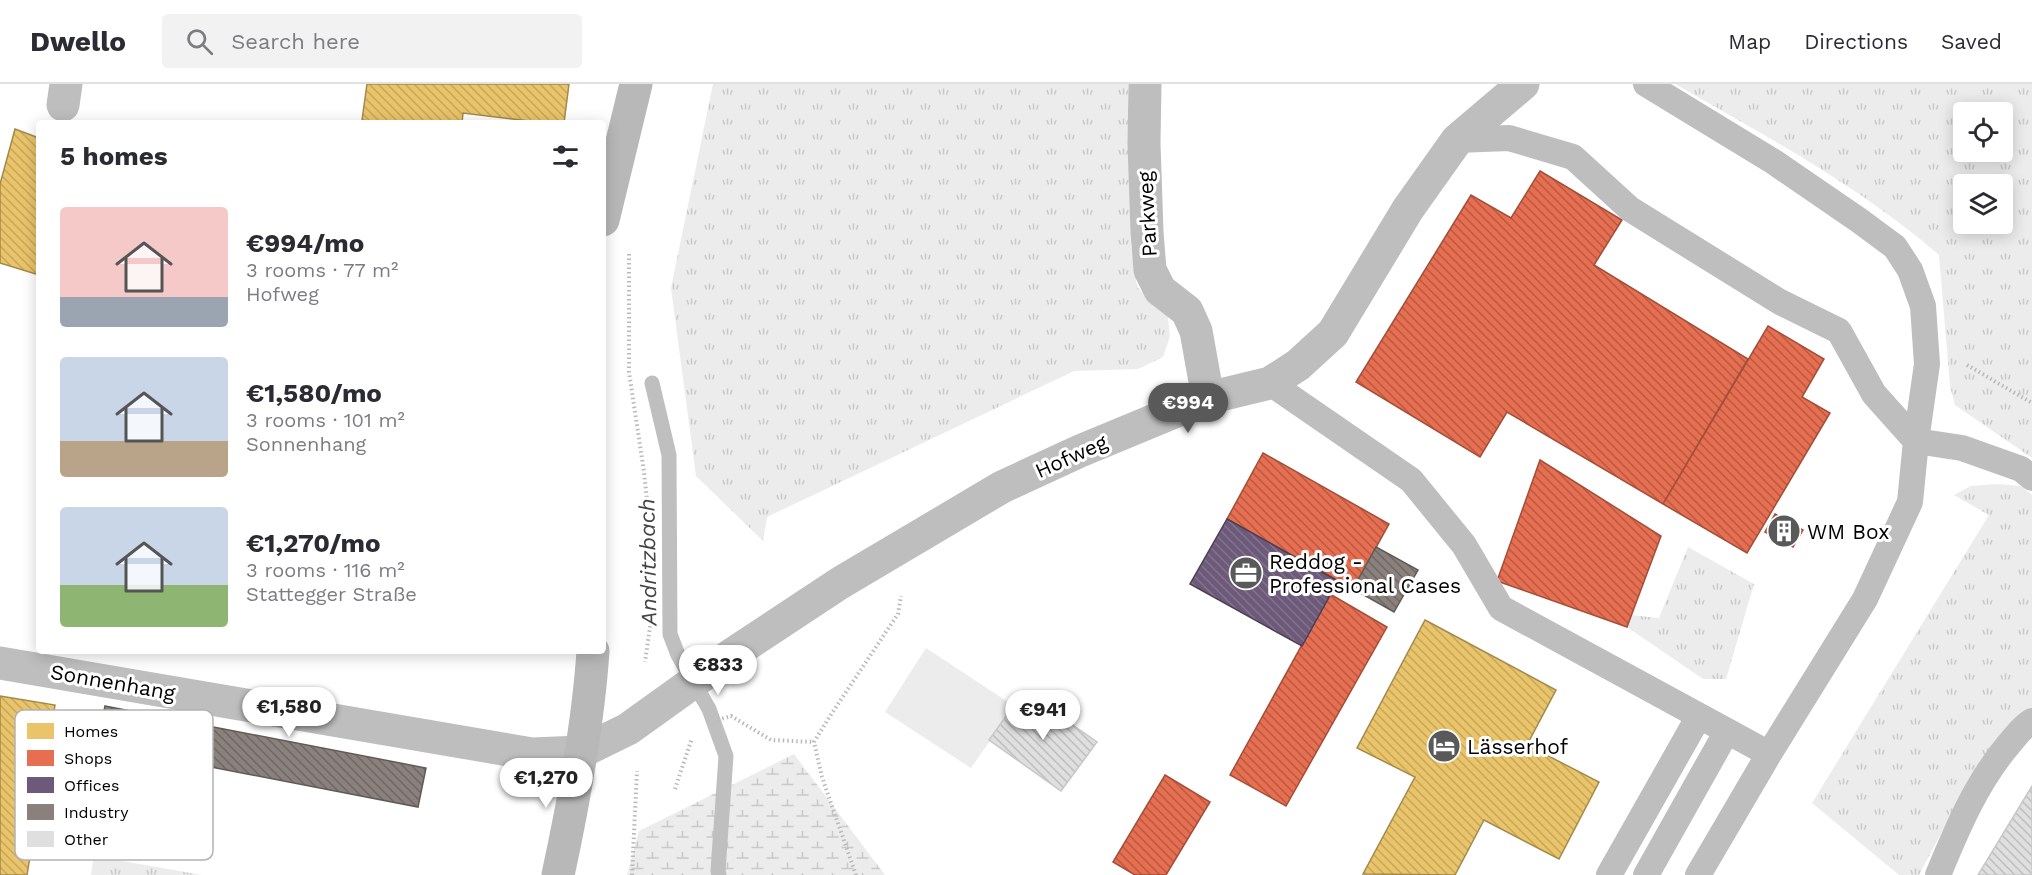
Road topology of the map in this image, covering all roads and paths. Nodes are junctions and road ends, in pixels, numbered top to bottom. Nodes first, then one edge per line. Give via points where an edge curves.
1 (636, 84) edge
2 (1145, 84) edge
3 (1523, 84) edge
4 (1646, 84) edge
5 (1457, 140) junction
6 (606, 208) edge
7 (629, 250) dead end
8 (1925, 340) junction
9 (1269, 383) junction
10 (1208, 398) junction
11 (2032, 403) edge
12 (1916, 441) junction
13 (2032, 478) edge
14 (902, 594) dead end
15 (593, 654) edge
16 (0, 663) edge
17 (1699, 716) junction
18 (714, 721) dead end
19 (2032, 722) edge
20 (628, 729) junction
21 (1727, 731) junction
22 (693, 737) dead end
23 (814, 742) junction
24 (581, 752) junction
25 (1768, 754) junction
26 (675, 789) dead end
27 (558, 875) edge
28 (632, 875) edge
29 (856, 875) edge
30 (1609, 875) edge
31 (1646, 875) edge
32 (1698, 875) edge
33 (1938, 875) edge

1 - 6 main road
2 - 10 street, Parkweg via 1150,270 1160,290 1187,311 1196,331
3 - 5 street, Hofweg
4 - 8 lane via 1774,162 1894,247 1910,270 1923,306
5 - 9 street, Hofweg via 1408,209 1333,333 1298,365
5 - 12 lane via 1509,138 1573,157 1630,208 1780,302 1839,331 1874,394
7 - 20 path via 629,372 652,548 650,627 641,693
8 - 11 path
8 - 12 lane via 1927,364
9 - 10 street, Hofweg
9 - 17 lane via 1411,480 1464,545 1501,608
10 - 20 street, Hofweg via 1002,487 840,583
12 - 13 lane via 1962,448 2021,469
12 - 25 lane via 1910,502 1865,598
14 - 23 path via 898,614
15 - 24 main road
16 - 24 street, Sonnenhang via 532,754
17 - 21 lane
17 - 30 lane
18 - 23 path via 731,716 771,740
19 - 33 lane via 1995,761 1965,810
20 - 24 street, Hofweg
20 - 28 path via 638,761
21 - 25 lane
21 - 31 lane
22 - 26 path
23 - 29 path
24 - 27 main road
25 - 32 lane

